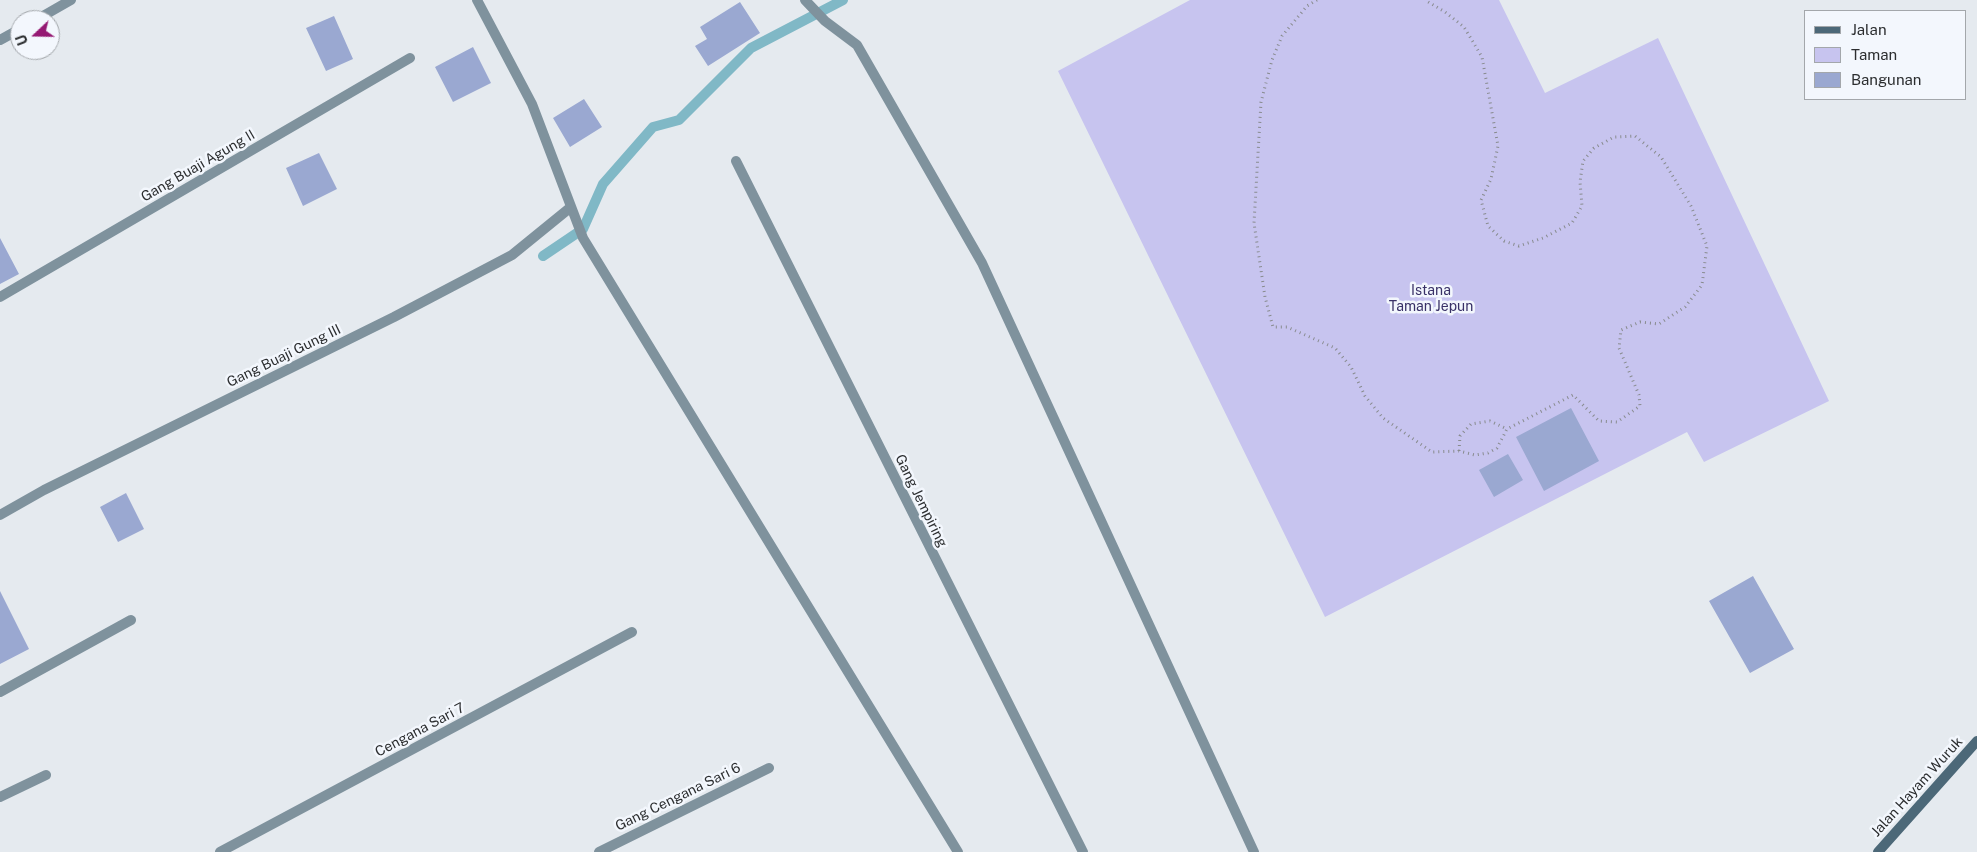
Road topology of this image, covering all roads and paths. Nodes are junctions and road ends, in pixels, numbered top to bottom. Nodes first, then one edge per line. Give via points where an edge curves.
1 (71, 0) edge
2 (477, 0) edge
3 (1317, 0) edge
4 (1425, 0) edge
5 (807, 2) edge
6 (54, 10) edge
7 (410, 58) dead end
8 (736, 161) dead end
9 (573, 212) junction
10 (0, 297) edge
11 (1507, 428) junction
12 (1459, 451) junction
13 (0, 515) edge
14 (131, 620) dead end
15 (632, 632) dead end
16 (0, 692) edge
17 (1977, 741) edge
18 (769, 768) dead end
19 (46, 775) dead end
20 (0, 797) edge
21 (220, 852) edge
22 (599, 852) edge
23 (958, 852) edge
24 (1083, 852) edge
25 (1254, 852) edge
26 (1878, 852) edge

1 - 6 street
2 - 9 street via 532,104
3 - 12 path via 1307,6 1282,36 1261,102 1254,223 1273,327 1288,327 1335,348 1351,367 1365,396 1382,418 1432,452
4 - 11 path via 1464,27 1482,57 1498,146 1491,179 1481,200 1488,226 1504,241 1519,246 1544,238 1572,223 1582,206 1580,182 1583,161 1594,148 1614,137 1635,136 1660,157 1691,206 1707,246 1702,285 1685,307 1659,324 1640,322 1621,330 1619,348 1639,395 1640,406 1617,422 1600,420 1573,395
5 - 25 street via 857,45 982,263
7 - 10 street, Gang Buaji Agung II
8 - 24 street, Gang Jempiring
9 - 13 street, Gang Buaji Gung III via 512,254 394,317 44,490
9 - 23 street via 583,238
11 - 12 path via 1497,448 1488,453 1475,455
11 - 12 path via 1490,422 1471,424 1460,436
14 - 16 street
15 - 21 street, Cengana Sari 7
17 - 26 main road, Jalan Hayam Wuruk
18 - 22 street, Gang Cengana Sari 6
19 - 20 street

